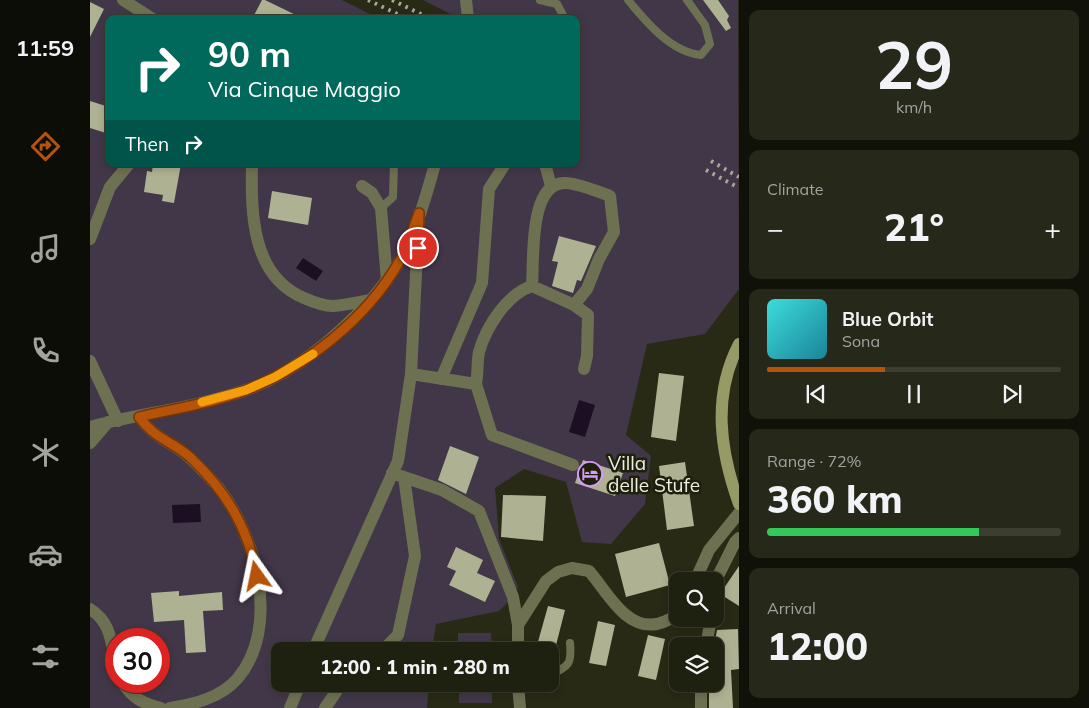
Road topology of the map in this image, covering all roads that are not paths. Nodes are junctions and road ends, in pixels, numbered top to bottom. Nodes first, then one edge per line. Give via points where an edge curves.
1 (123, 0) edge
2 (466, 0) edge
3 (540, 0) edge
4 (628, 0) edge
5 (687, 0) edge
6 (147, 15) edge
7 (468, 15) edge
8 (564, 15) edge
9 (127, 167) edge
10 (252, 167) edge
11 (394, 167) edge
12 (434, 167) edge
13 (503, 167) edge
14 (546, 167) edge
15 (362, 186) dead end
16 (551, 186) junction
17 (381, 208) junction
18 (419, 213) junction
19 (90, 239) edge
20 (387, 281) junction
21 (532, 286) junction
22 (371, 300) junction
23 (574, 304) junction
24 (739, 344) edge
25 (736, 358) edge
26 (90, 361) edge
27 (584, 369) dead end
28 (411, 374) junction
29 (441, 379) junction
30 (476, 384) junction
31 (139, 417) junction
32 (113, 421) junction
33 (90, 427) edge
34 (90, 442) edge
35 (573, 465) dead end
36 (398, 475) junction
37 (739, 504) edge
38 (739, 513) edge
39 (739, 538) edge
40 (699, 572) edge
41 (720, 572) edge
42 (90, 609) edge
43 (669, 619) edge
44 (518, 625) junction
45 (108, 628) edge
46 (318, 642) edge
47 (390, 642) edge
48 (518, 642) edge
49 (570, 643) dead end
50 (559, 671) edge
51 (297, 692) edge
52 (336, 692) edge
53 (518, 692) edge
54 (701, 692) edge
55 (131, 693) edge
56 (161, 708) edge
57 (170, 708) edge
58 (290, 708) edge
59 (325, 708) edge
60 (520, 708) edge
61 (701, 708) edge

1 - 6 street
2 - 7 street
3 - 8 lane via 557,4
4 - 5 lane via 650,26 687,54 701,55 710,44 705,25
9 - 19 street via 110,187
10 - 22 street via 256,235 263,260 276,278 292,293 316,303 332,306
11 - 17 lane via 394,197
12 - 18 street
13 - 29 street via 489,188 482,283
14 - 16 street
15 - 17 street via 372,193
16 - 21 street via 540,203 537,218
16 - 23 street via 565,183 610,196 613,209 614,232 587,289
17 - 20 street
18 - 20 street via 400,261
18 - 28 street
20 - 22 street
21 - 23 street
21 - 30 street via 522,289 496,316 479,353
22 - 31 street via 347,326 314,353 275,377 246,390
23 - 27 street via 588,315
24 - 25 street
25 - 37 street via 720,417 722,450
26 - 32 street
28 - 29 street
28 - 36 street
29 - 30 street
30 - 35 street via 492,435
31 - 32 street
31 - 57 street via 156,436 188,456 232,507 251,546 260,590 258,635 238,678 217,695 191,705
32 - 33 street
32 - 34 street
36 - 44 street via 442,490 480,511 513,597
36 - 46 street
36 - 47 street via 414,556 398,634
38 - 40 street via 709,550
39 - 41 street
42 - 45 street via 102,616
43 - 44 street via 652,624 629,618 589,571 572,568 558,572 546,581
44 - 48 street
49 - 50 lane via 572,659 566,668
51 - 58 street
52 - 59 street
53 - 60 street
54 - 61 street
55 - 56 street via 143,703

